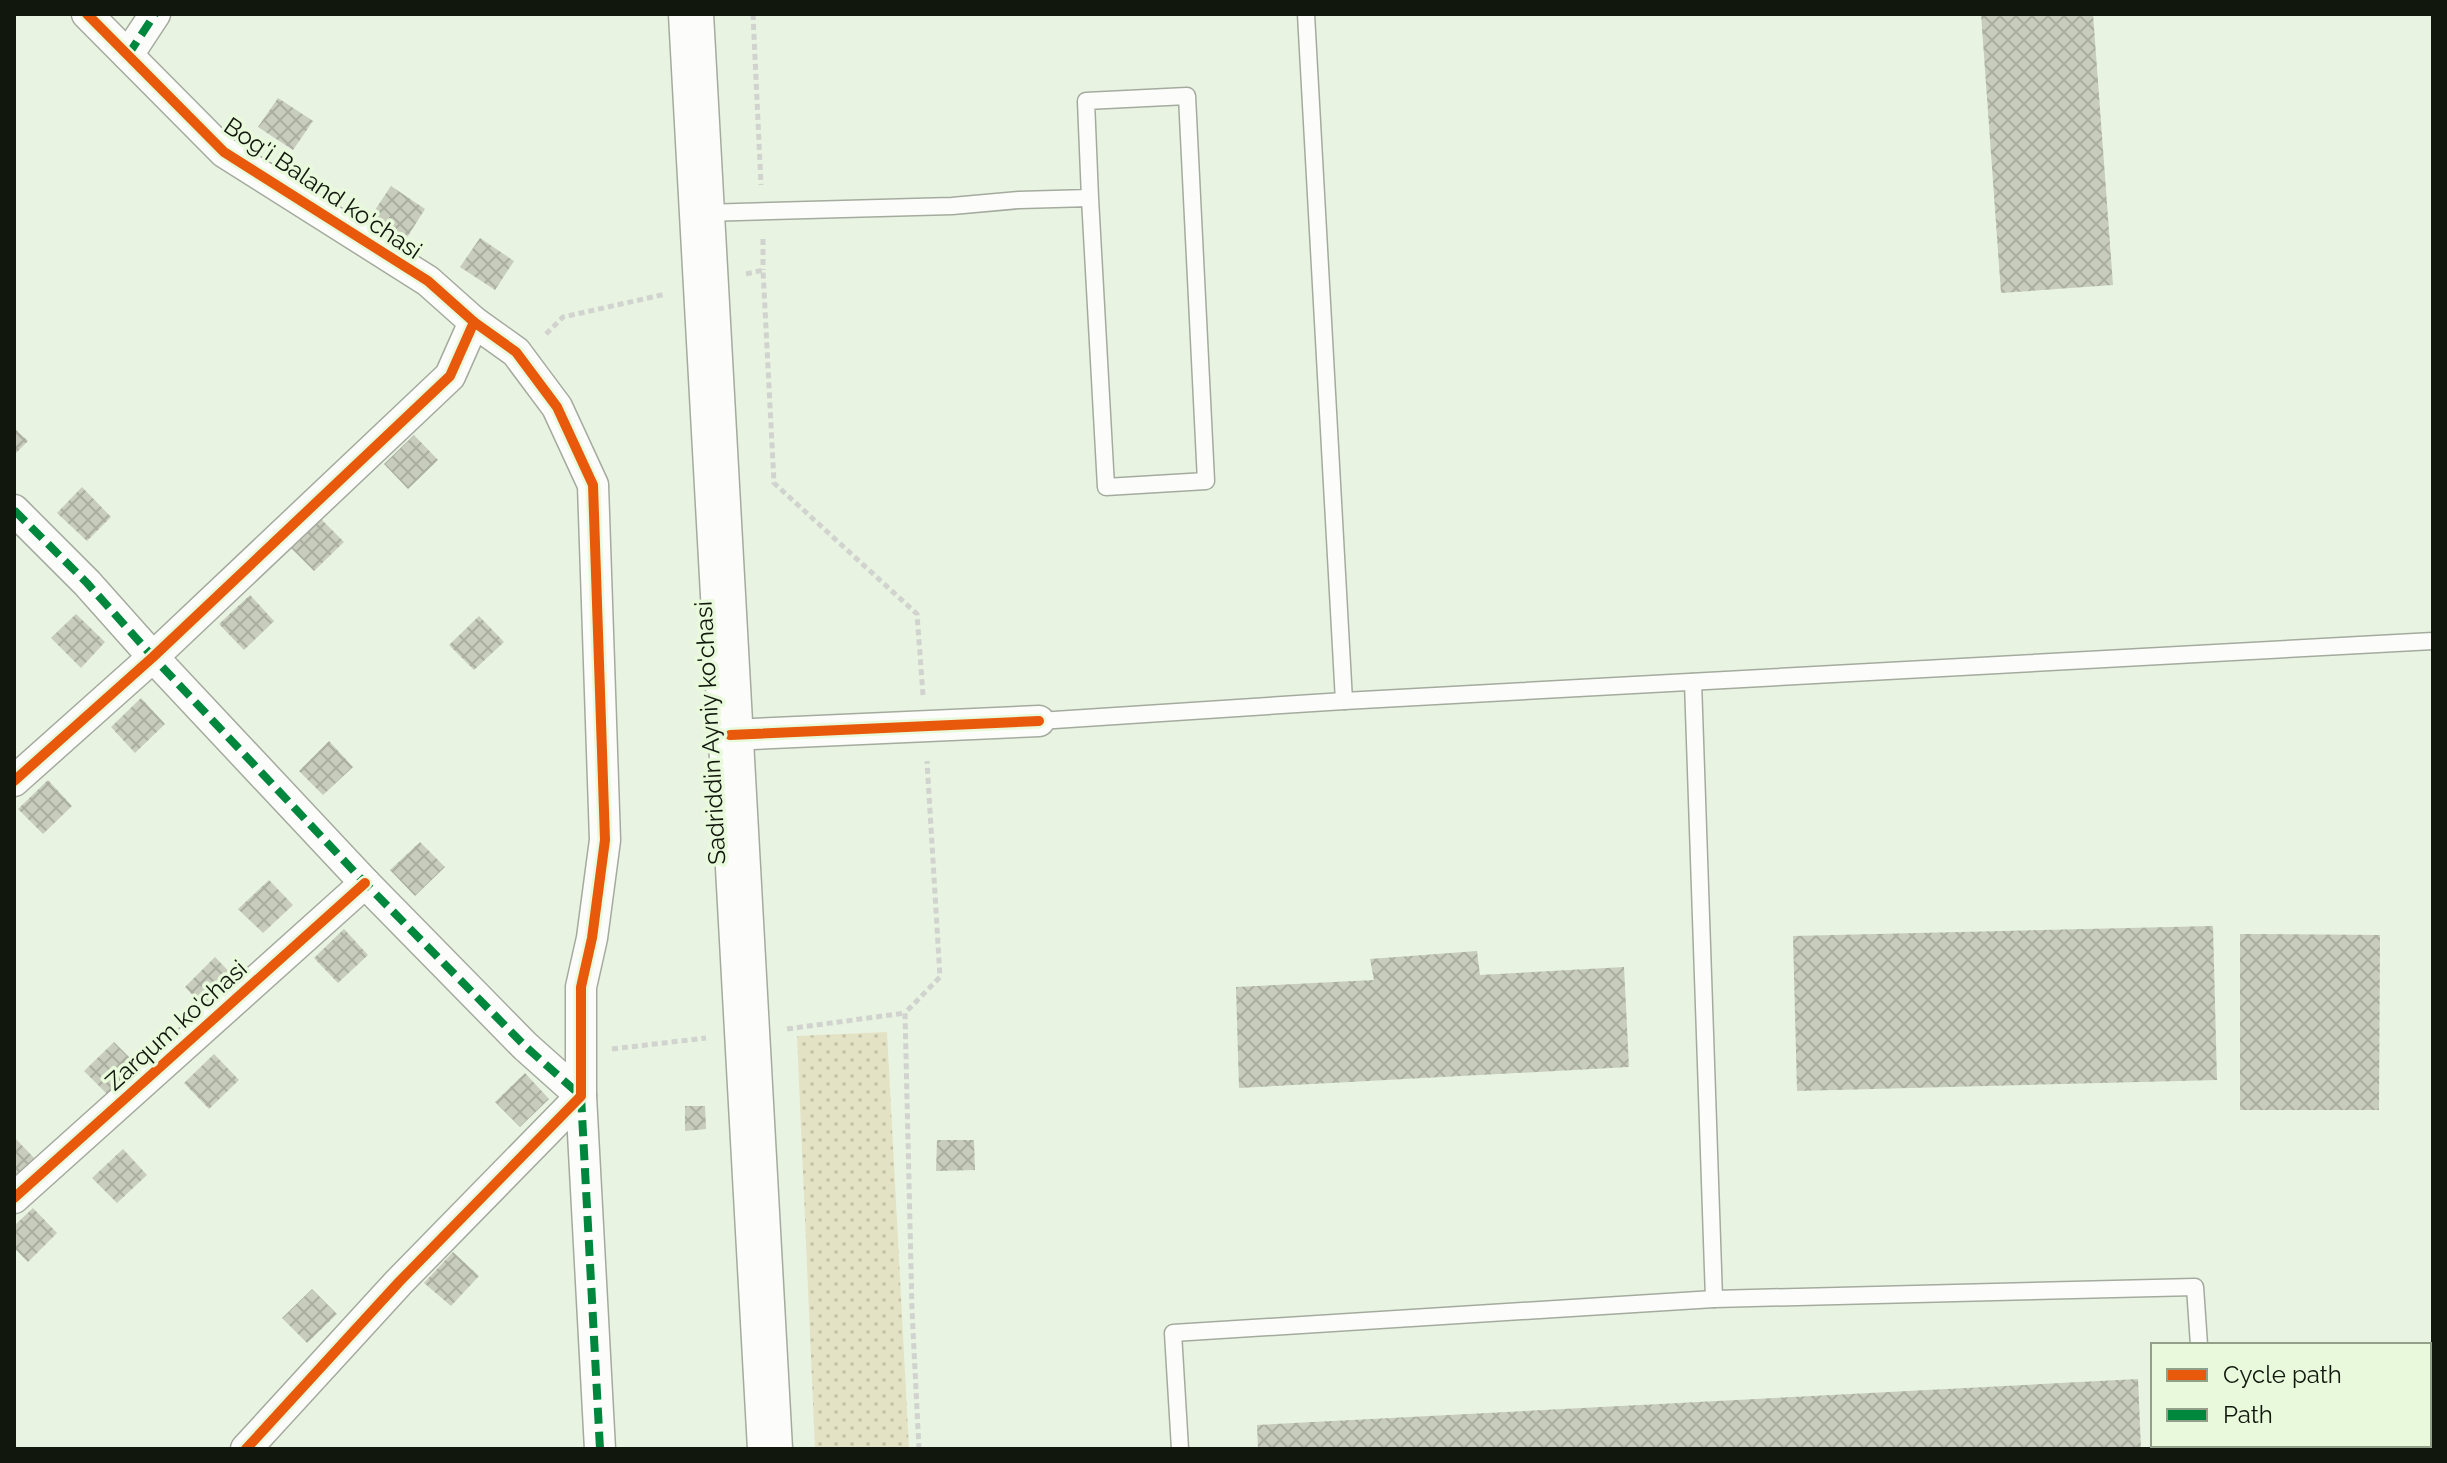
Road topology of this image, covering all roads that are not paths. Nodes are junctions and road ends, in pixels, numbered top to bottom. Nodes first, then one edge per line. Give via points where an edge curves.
1 (87, 14) edge
2 (155, 14) edge
3 (691, 14) edge
4 (1306, 14) edge
5 (128, 55) junction
6 (1090, 198) junction
7 (702, 213) junction
8 (474, 322) junction
9 (14, 510) edge
10 (2433, 641) edge
11 (153, 657) junction
12 (1693, 682) junction
13 (1344, 701) junction
14 (1039, 721) joint
15 (730, 735) junction
16 (14, 781) edge
17 (365, 883) junction
18 (581, 1096) junction
19 (14, 1198) edge
20 (1714, 1299) junction
21 (2199, 1343) edge
22 (246, 1449) edge
23 (600, 1449) edge
24 (770, 1449) edge
25 (1180, 1449) edge

1 - 5 street, Bog'i Baland ko'chasi
2 - 5 street
3 - 7 street, Sadriddin Ayniy ko'chasi
4 - 13 lane
5 - 8 street, Bog'i Baland ko'chasi via 224,152 428,281
6 - 6 lane via 1106,487 1206,481 1187,96 1086,101
6 - 7 lane
7 - 15 street, Sadriddin Ayniy ko'chasi
8 - 11 street via 450,376
8 - 18 street, Bog'i Baland ko'chasi via 516,352 557,407 593,485 605,840 581,987
9 - 11 street
10 - 12 lane
11 - 16 street
11 - 17 street
12 - 13 lane
12 - 20 lane
13 - 14 lane
14 - 15 street
15 - 24 street, Sadriddin Ayniy ko'chasi
17 - 18 street
17 - 19 street, Zarqum ko'chasi
18 - 22 street
18 - 23 street, Bog'i Baland ko'chasi
20 - 21 lane via 2195,1287
20 - 25 lane via 1173,1333

